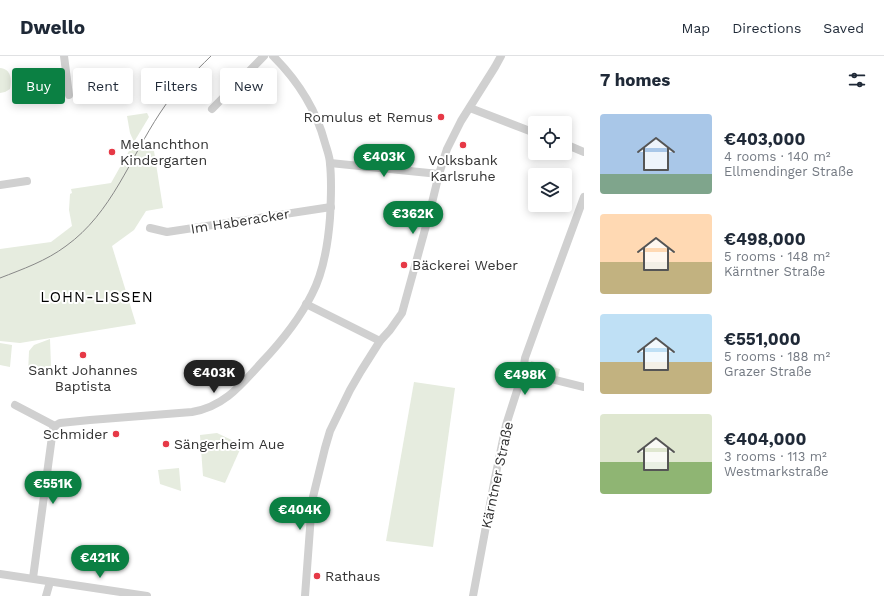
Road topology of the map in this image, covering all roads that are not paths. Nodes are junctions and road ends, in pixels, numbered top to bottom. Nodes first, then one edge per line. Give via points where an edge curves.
1 (64, 56) edge
2 (264, 56) edge
3 (273, 56) edge
4 (501, 56) edge
5 (69, 95) dead end
6 (470, 108) junction
7 (212, 109) dead end
8 (528, 130) edge
9 (572, 147) edge
10 (584, 152) edge
11 (330, 163) junction
12 (439, 174) junction
13 (27, 181) dead end
14 (0, 185) edge
15 (584, 197) edge
16 (331, 207) junction
17 (150, 228) dead end
18 (306, 304) junction
19 (380, 341) junction
20 (523, 372) junction
21 (584, 387) edge
22 (15, 405) dead end
23 (55, 426) junction
24 (0, 574) edge
25 (33, 578) junction
26 (50, 582) junction
27 (46, 596) edge
28 (147, 596) edge
29 (305, 596) edge
30 (473, 596) edge

1 - 5 street
2 - 7 street
3 - 11 street via 303,92 312,108 322,131
4 - 6 street
6 - 8 street
6 - 12 street via 454,134
9 - 10 street
11 - 12 street
11 - 16 street
12 - 19 street via 402,312
13 - 14 street
15 - 20 street, Kärntner Straße via 525,358
16 - 17 street, Im Haberacker via 167,232
16 - 18 street via 325,258
18 - 19 street
18 - 23 street via 268,355 238,387 216,405 192,412 60,423
19 - 29 street via 350,390 330,431 312,501
20 - 21 street
20 - 30 street, Kärntner Straße via 506,425
22 - 23 street
23 - 25 street
24 - 25 street
25 - 26 street
26 - 27 street
26 - 28 street

